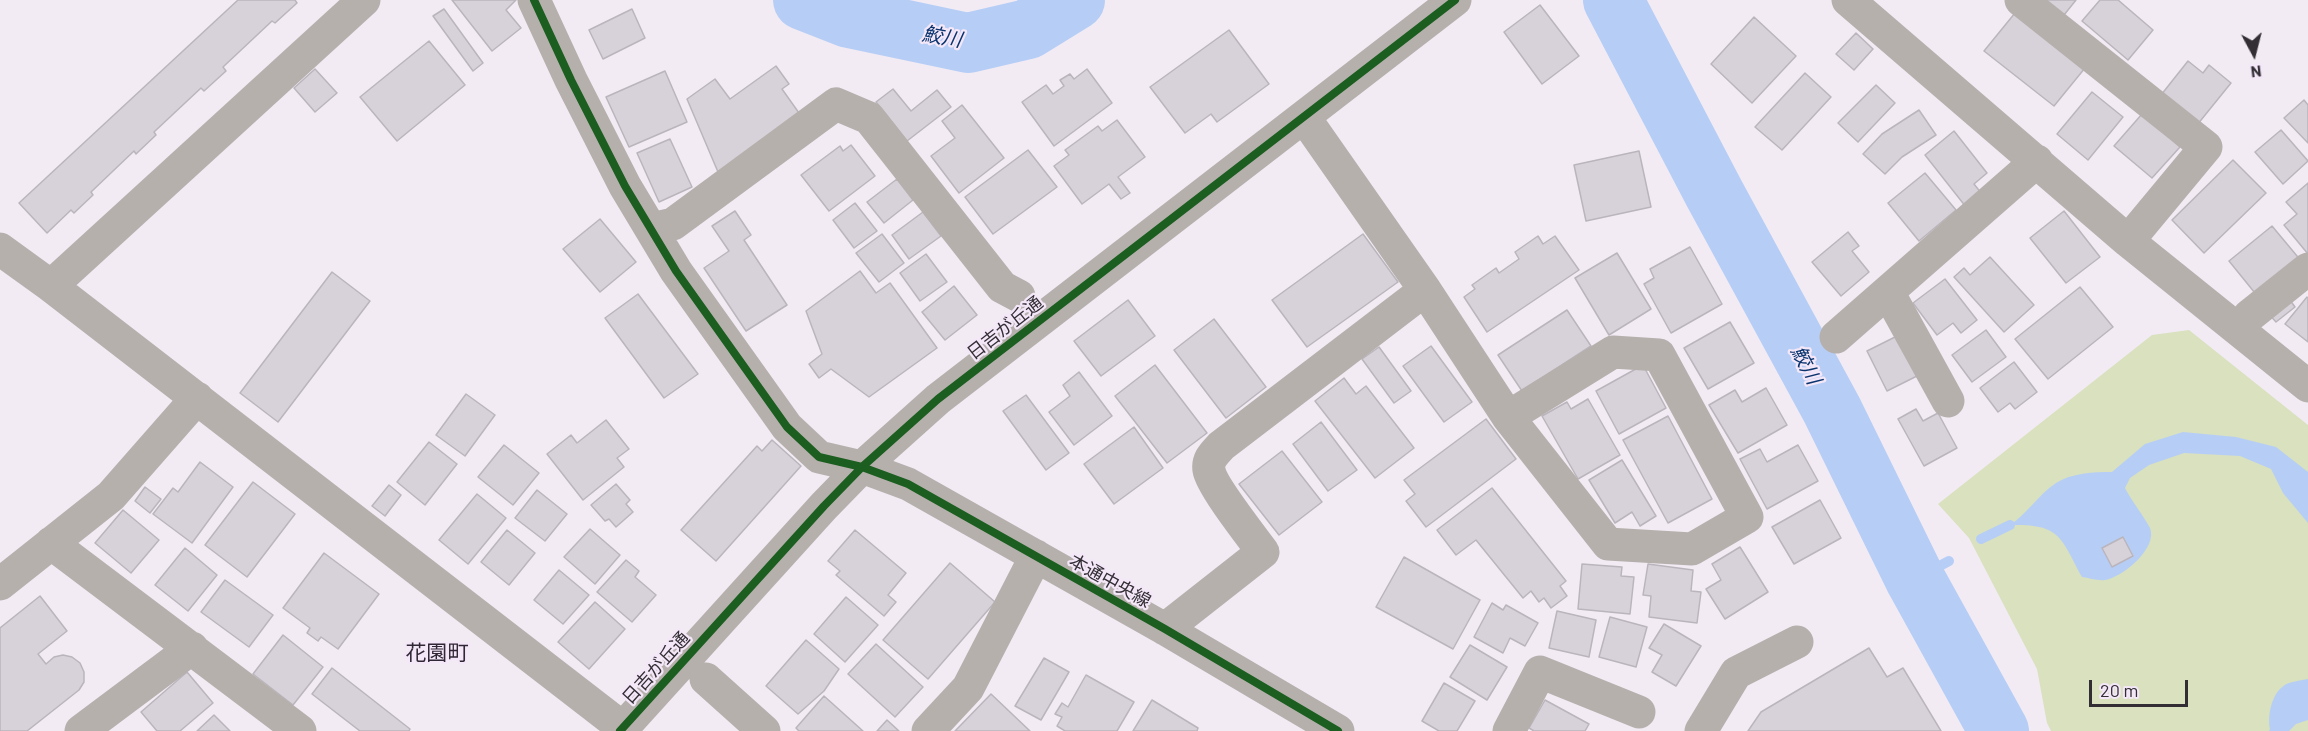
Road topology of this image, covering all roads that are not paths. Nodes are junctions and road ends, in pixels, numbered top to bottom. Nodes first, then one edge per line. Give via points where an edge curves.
1 (364, 0) edge
2 (534, 0) edge
3 (1455, 0) edge
4 (1848, 0) edge
5 (2021, 0) edge
6 (1304, 117) junction
7 (2037, 161) junction
8 (651, 229) junction
9 (2128, 241) junction
10 (0, 249) edge
11 (2308, 269) edge
12 (51, 285) junction
13 (1425, 290) junction
14 (1888, 292) junction
15 (1019, 296) dead end
16 (2249, 316) dead end
17 (1836, 337) dead end
18 (2308, 386) edge
19 (197, 398) junction
20 (1948, 401) dead end
21 (1508, 417) junction
22 (862, 467) junction
23 (51, 543) junction
24 (1036, 556) junction
25 (0, 584) edge
26 (1165, 629) junction
27 (1797, 642) dead end
28 (192, 648) junction
29 (706, 679) dead end
30 (1639, 712) dead end
31 (622, 729) edge
32 (81, 731) edge
33 (300, 731) edge
34 (764, 731) edge
35 (928, 731) edge
36 (1338, 731) edge
37 (1509, 731) edge
38 (1701, 731) edge

1 - 12 street
2 - 8 street, 本通中央線 via 620,176
3 - 6 street, 日吉が丘通
4 - 7 street
5 - 9 street via 2206,147
6 - 13 street
6 - 22 street, 日吉が丘通 via 1034,323
7 - 9 street
7 - 14 street
8 - 15 street via 673,224 836,104 869,118 1002,287
8 - 22 street, 本通中央線 via 676,271 787,427 819,457
9 - 18 street
10 - 12 street
11 - 16 street
12 - 19 street
13 - 21 street
13 - 26 street via 1211,456 1208,469 1214,483 1263,552
14 - 17 street
14 - 20 street
19 - 23 street via 111,496
19 - 31 street
21 - 21 street via 1608,544 1692,549 1747,518 1659,355 1613,352
22 - 24 street, 本通中央線 via 908,484
22 - 31 street, 日吉が丘通
23 - 25 street
23 - 28 street
24 - 26 street, 本通中央線
24 - 35 street via 968,688
26 - 36 street, 本通中央線
27 - 38 street via 1736,673
28 - 32 street
28 - 33 street
29 - 34 street
30 - 37 street via 1540,672

